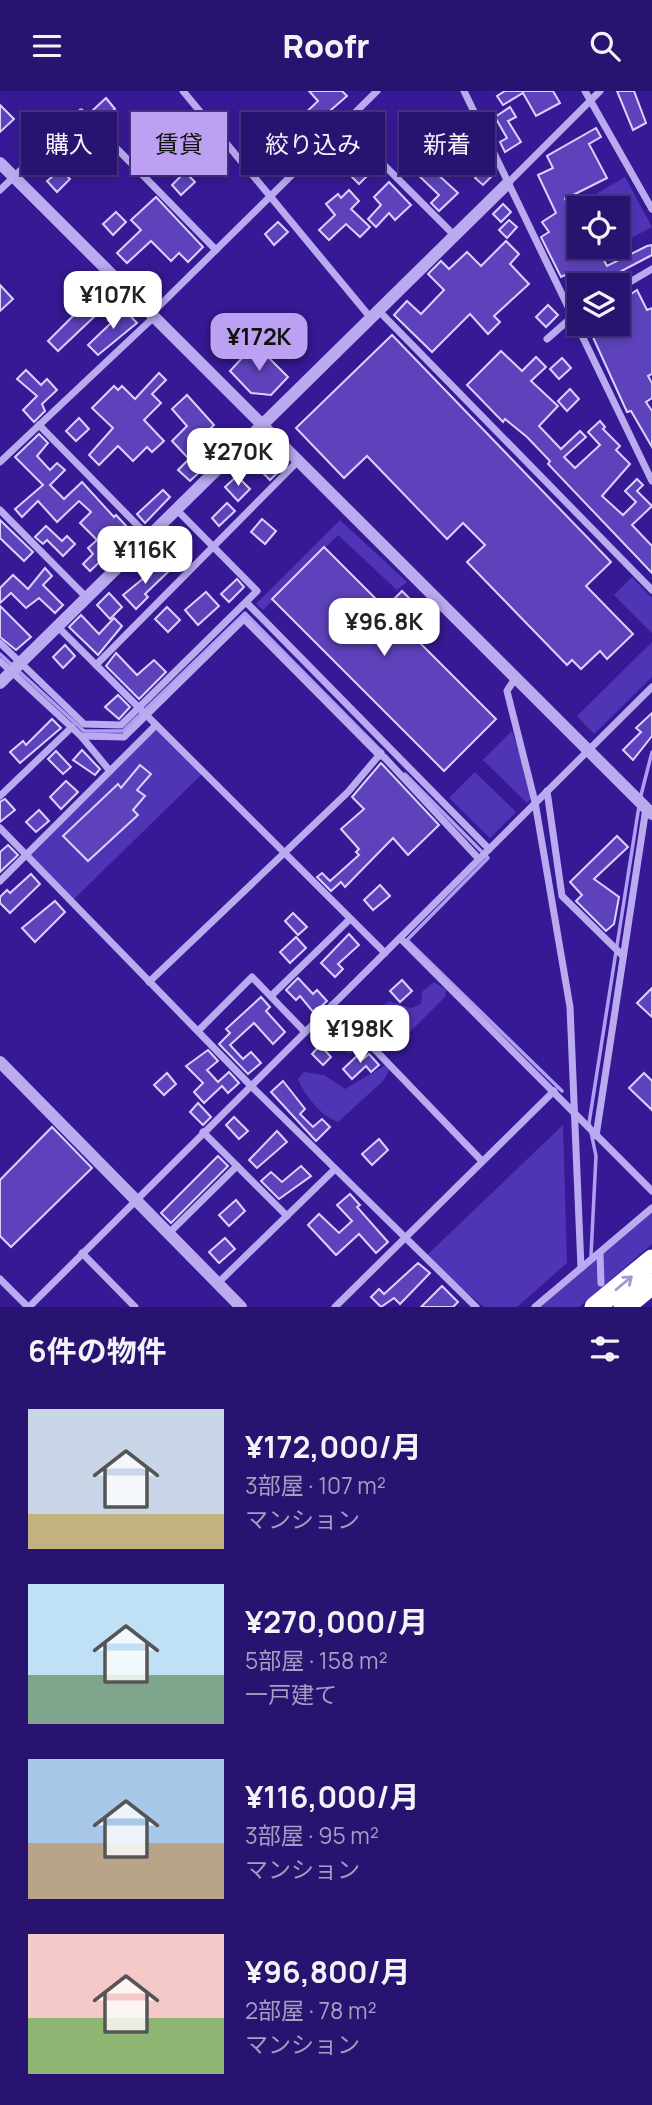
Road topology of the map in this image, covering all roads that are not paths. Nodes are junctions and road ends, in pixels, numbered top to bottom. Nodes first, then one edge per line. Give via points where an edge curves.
1 (183, 91) edge
2 (377, 91) edge
3 (464, 91) edge
4 (585, 91) edge
5 (600, 91) edge
6 (590, 100) junction
7 (357, 112) edge
8 (0, 163) edge
9 (385, 166) edge
10 (293, 175) edge
11 (13, 177) junction
12 (507, 184) junction
13 (0, 190) edge
14 (271, 197) junction
15 (652, 209) edge
16 (453, 234) junction
17 (216, 250) junction
18 (652, 269) edge
19 (630, 282) edge
20 (567, 310) edge
21 (374, 313) junction
22 (152, 316) junction
23 (567, 319) edge
24 (580, 336) edge
25 (547, 338) dead end
26 (261, 424) junction
27 (39, 425) junction
28 (299, 461) junction
29 (0, 462) edge
30 (652, 481) edge
31 (176, 509) junction
32 (0, 510) edge
33 (148, 536) junction
34 (214, 547) junction
35 (652, 590) edge
36 (86, 597) junction
37 (247, 603) junction
38 (57, 626) junction
39 (0, 643) edge
40 (0, 661) edge
41 (96, 665) junction
42 (16, 668) junction
43 (517, 677) junction
44 (0, 683) edge
45 (652, 687) edge
46 (139, 708) junction
47 (146, 716) junction
48 (155, 726) junction
49 (72, 727) junction
50 (81, 736) junction
51 (386, 747) junction
52 (589, 750) junction
53 (379, 755) junction
54 (110, 771) junction
55 (547, 791) junction
56 (0, 796) edge
57 (535, 802) junction
58 (649, 811) edge
59 (0, 828) edge
60 (489, 849) junction
61 (284, 850) junction
62 (26, 855) junction
63 (480, 859) junction
64 (0, 881) edge
65 (350, 919) junction
66 (400, 938) junction
67 (385, 953) junction
68 (623, 956) junction
69 (149, 982) junction
70 (271, 996) junction
71 (332, 1005) junction
72 (198, 1031) junction
73 (306, 1032) junction
74 (0, 1062) edge
75 (251, 1086) junction
76 (554, 1091) junction
77 (577, 1118) junction
78 (203, 1132) junction
79 (596, 1136) junction
80 (482, 1161) junction
81 (237, 1166) junction
82 (335, 1169) junction
83 (652, 1191) edge
84 (136, 1199) junction
85 (652, 1208) edge
86 (286, 1216) junction
87 (169, 1233) junction
88 (404, 1238) junction
89 (82, 1253) junction
90 (600, 1253) junction
91 (652, 1260) edge
92 (581, 1268) junction
93 (0, 1279) edge
94 (218, 1283) junction
95 (601, 1283) dead end
96 (652, 1284) edge
97 (28, 1307) edge
98 (135, 1307) edge
99 (242, 1307) edge
100 (335, 1307) edge
101 (476, 1307) edge
102 (535, 1307) edge
103 (595, 1307) edge
104 (624, 1307) edge

1 - 14 street
2 - 7 street
3 - 12 street
4 - 6 street
5 - 6 street
6 - 12 street
6 - 15 street
8 - 11 street
9 - 16 street
10 - 14 street
11 - 13 street
11 - 17 street via 81,112
11 - 22 street
12 - 16 street
12 - 20 street
14 - 17 street
14 - 21 street
16 - 21 street
17 - 22 street
18 - 19 street
21 - 26 street
21 - 35 street
22 - 26 street
22 - 27 street
23 - 25 street
24 - 30 street
26 - 28 street
26 - 31 street
27 - 29 street
27 - 33 street
28 - 34 street
28 - 43 street
31 - 33 street
31 - 34 street
32 - 36 street
33 - 36 street
34 - 37 street via 257,591
34 - 41 street
36 - 38 street
37 - 46 street
37 - 51 street
38 - 41 street
38 - 42 street
39 - 42 street
40 - 42 street
41 - 46 street
42 - 44 street
42 - 46 street via 84,724 121,725
42 - 49 street
43 - 52 street
43 - 57 street via 507,691
45 - 52 street
46 - 47 street
47 - 48 street
47 - 50 street via 124,737
47 - 53 street via 244,619
48 - 54 street
48 - 61 street
49 - 50 street
49 - 56 street
50 - 54 street
51 - 53 street
51 - 60 street
52 - 55 street
52 - 58 street
53 - 61 street via 348,793
53 - 63 street
54 - 62 street
55 - 57 street
55 - 68 street via 562,896
57 - 60 street
57 - 77 street via 570,1007
58 - 68 street
59 - 62 street
60 - 63 street
61 - 65 street
61 - 69 street
62 - 64 street
62 - 69 street
63 - 66 street
65 - 67 street
65 - 70 street
66 - 67 street
66 - 76 street
67 - 71 street
68 - 79 street
69 - 72 street
70 - 72 street via 252,977
70 - 73 street
71 - 73 street
71 - 80 street
72 - 75 street
73 - 75 street
74 - 84 street
75 - 78 street
75 - 82 street
76 - 77 street
76 - 80 street
77 - 79 street
77 - 92 street
78 - 81 street
78 - 84 street
79 - 83 street
80 - 88 street
81 - 86 street
81 - 87 street
82 - 86 street
82 - 88 street
84 - 87 street
84 - 89 street
85 - 90 street
86 - 94 street
87 - 94 street
88 - 100 street
88 - 101 street
89 - 97 street
89 - 98 street
90 - 92 street
90 - 95 street
103 -> 91 highway
92 - 102 street
93 - 97 street
94 - 99 street
96 - 104 highway

